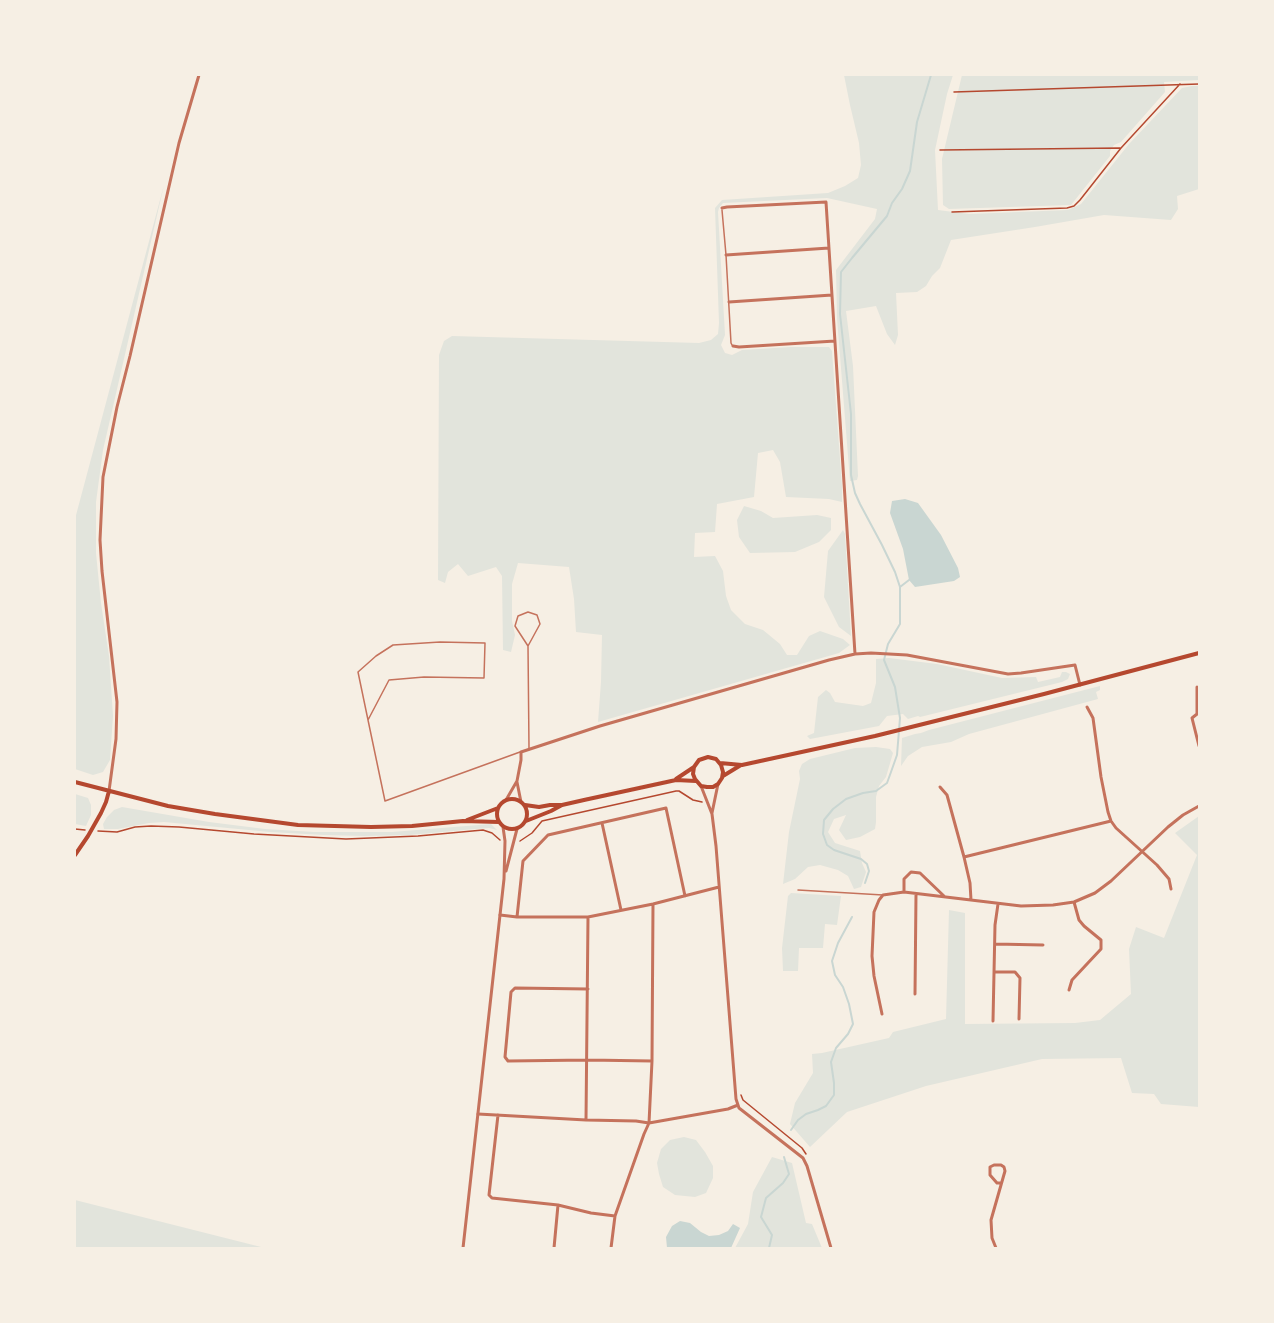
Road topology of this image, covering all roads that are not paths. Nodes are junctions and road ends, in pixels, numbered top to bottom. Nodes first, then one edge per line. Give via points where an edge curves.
1 (199, 75) edge
2 (722, 208) joint
3 (829, 248) junction
4 (726, 255) junction
5 (832, 295) junction
6 (729, 302) junction
7 (835, 341) junction
8 (733, 346) joint
9 (528, 646) junction
10 (1199, 653) edge
11 (855, 654) junction
12 (1080, 685) junction
13 (1197, 687) dead end
14 (1088, 707) dead end
15 (1198, 714) edge
16 (368, 720) junction
17 (1198, 730) edge
18 (1199, 746) edge
19 (529, 749) junction
20 (521, 752) junction
21 (720, 763) junction
22 (742, 765) junction
23 (694, 767) junction
24 (723, 776) junction
25 (676, 780) junction
26 (517, 781) junction
27 (696, 781) junction
28 (75, 782) edge
29 (718, 784) junction
30 (701, 786) junction
31 (940, 787) dead end
32 (109, 791) junction
33 (506, 800) junction
34 (523, 804) junction
35 (561, 805) junction
36 (1199, 806) edge
37 (498, 808) junction
38 (712, 814) junction
39 (463, 821) junction
40 (526, 821) junction
41 (1111, 821) junction
42 (499, 822) junction
43 (602, 823) junction
44 (503, 826) junction
45 (517, 829) junction
46 (1142, 851) junction
47 (75, 855) edge
48 (964, 857) junction
49 (504, 879) junction
50 (719, 887) junction
51 (1171, 889) dead end
52 (798, 890) dead end
53 (904, 892) junction
54 (916, 894) junction
55 (884, 895) junction
56 (685, 896) junction
57 (945, 897) junction
58 (971, 900) junction
59 (1074, 902) junction
60 (653, 904) junction
61 (998, 904) junction
62 (621, 910) junction
63 (500, 915) junction
64 (517, 917) junction
65 (588, 917) junction
66 (995, 944) junction
67 (1043, 945) dead end
68 (994, 972) junction
69 (588, 989) junction
70 (1069, 990) dead end
71 (915, 994) dead end
72 (882, 1014) dead end
73 (1019, 1019) dead end
74 (993, 1021) dead end
75 (588, 1060) junction
76 (652, 1061) junction
77 (738, 1105) junction
78 (478, 1114) junction
79 (498, 1115) junction
80 (586, 1120) junction
81 (649, 1123) junction
82 (1001, 1183) junction
83 (558, 1205) junction
84 (615, 1216) junction
85 (463, 1248) edge
86 (554, 1248) edge
87 (611, 1248) edge
88 (831, 1248) edge
89 (996, 1248) edge

1 - 32 street via 179,143 103,477 100,540 117,702
2 - 3 street via 826,202
2 - 4 lane
3 - 4 street
3 - 5 street
4 - 6 lane
5 - 6 street
5 - 7 street
6 - 8 lane
7 - 8 street
7 - 11 street
9 - 9 lane via 540,624 537,615 528,612 518,616 515,626
9 - 19 lane
10 - 12 main road
11 - 12 street via 907,655 1008,674 1075,665
11 - 19 street
12 - 22 main road
13 - 15 street
14 - 41 street
15 - 17 street via 1192,718
16 - 16 lane via 389,680 484,678 485,643 393,645 376,656 358,672
16 - 20 lane via 385,801
17 - 18 street
19 - 20 street
20 - 26 street
21 - 22 main road
21 - 23 main road via 706,757
21 - 24 main road
22 - 24 main road
23 - 25 main road
23 - 27 main road
24 - 29 main road
25 - 27 main road
25 - 35 main road
26 - 33 street
26 - 34 street
27 - 30 main road
28 - 32 main road
29 - 30 main road
29 - 38 street
30 - 38 street
31 - 48 street via 947,795
32 - 39 main road via 180,808 298,825 412,826
32 - 47 main road via 101,813
33 - 34 main road via 515,799
33 - 37 main road
34 - 35 main road
34 - 40 main road
35 - 40 main road
36 - 46 street
37 - 39 main road
37 - 42 main road
38 - 50 street
39 - 42 main road
40 - 45 main road
41 - 46 street
41 - 48 street
42 - 44 main road
43 - 56 street via 666,808
43 - 62 street
43 - 64 street via 549,834 528,855 523,861
44 - 45 main road
44 - 49 street
45 - 49 street
46 - 51 street via 1169,879
46 - 59 street via 1095,893
48 - 58 street
49 - 63 street
50 - 56 street
50 - 77 street
52 - 55 lane
53 - 54 street
53 - 55 street
53 - 57 street via 906,876 917,872
54 - 57 street
54 - 71 street
55 - 72 street via 874,912 872,956
56 - 60 street
57 - 58 street
58 - 61 street
59 - 61 street
59 - 70 street via 1079,920 1101,940 1101,949 1072,980
60 - 62 street
60 - 76 street
61 - 66 street
62 - 65 street
63 - 64 street
63 - 78 street
64 - 65 street
65 - 69 street
66 - 67 street
66 - 68 street
68 - 73 street via 1015,972 1020,978
68 - 74 street
69 - 75 street
69 - 75 street via 515,988 511,992 505,1057 508,1061
75 - 76 street
75 - 80 street
76 - 81 street
77 - 81 street
77 - 88 street via 803,1158
78 - 79 street
78 - 85 street
79 - 80 street
79 - 83 street via 489,1195
80 - 81 street
81 - 84 street
82 - 82 street via 1004,1167 990,1167 990,1175
82 - 89 street via 991,1225
83 - 84 street
83 - 86 street
84 - 87 street

